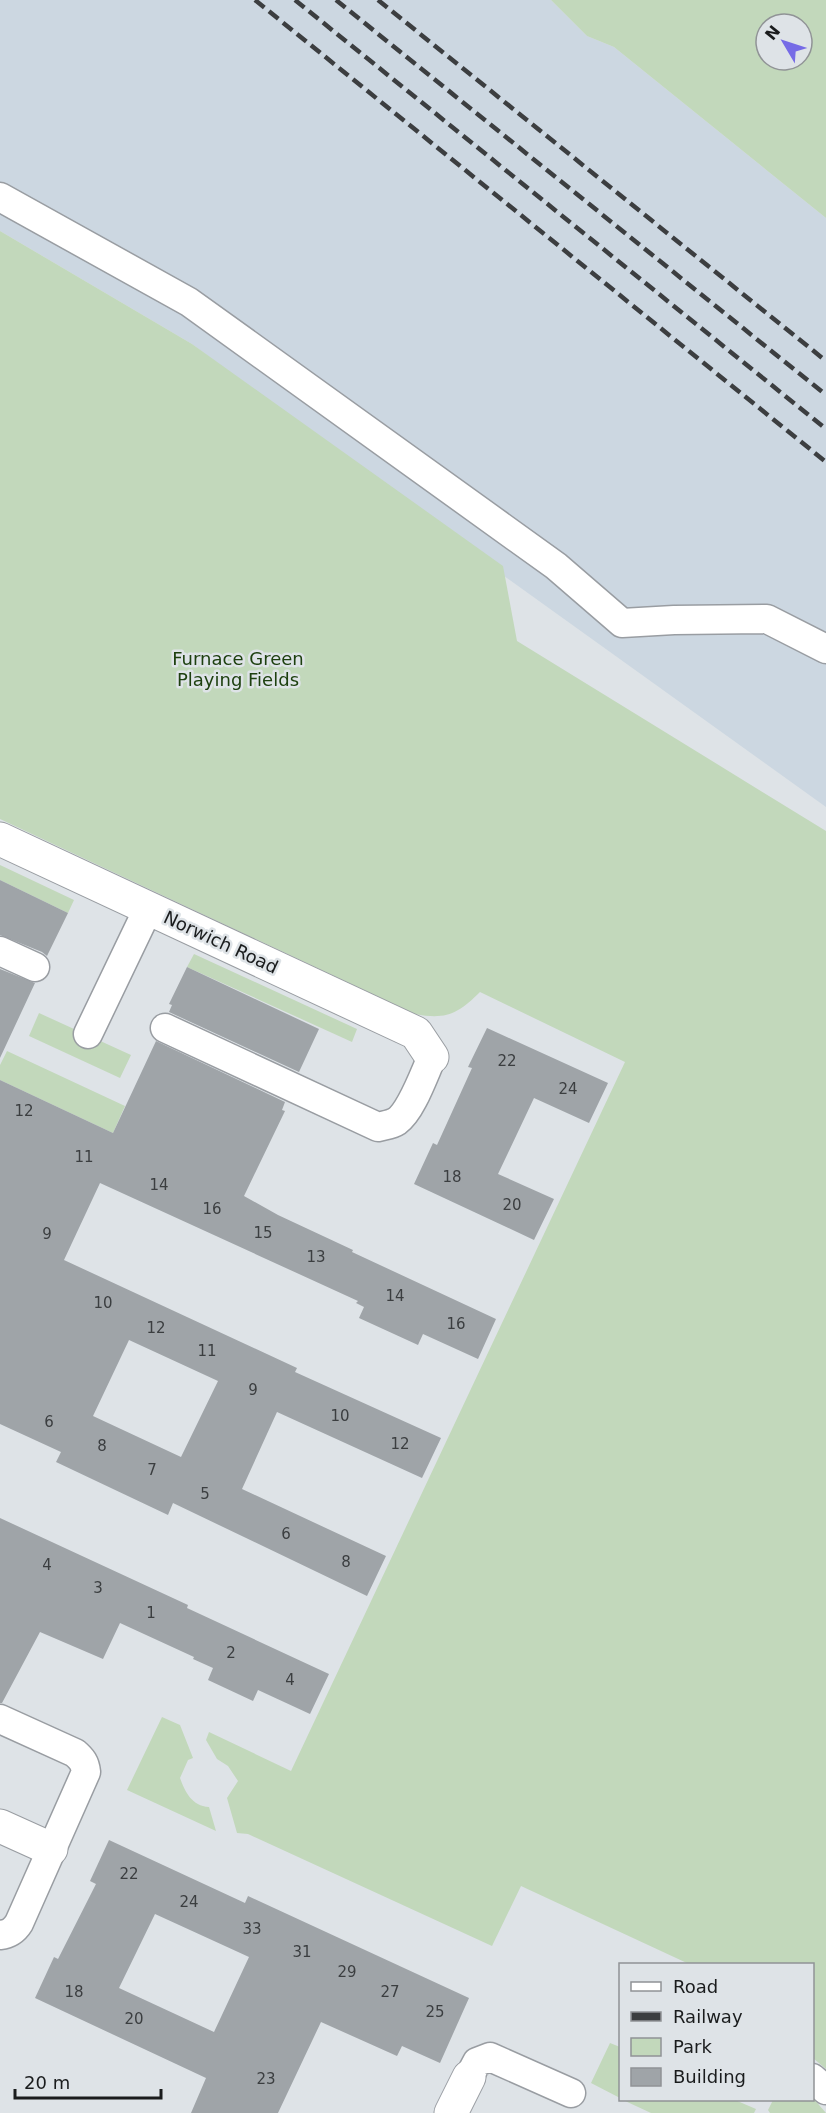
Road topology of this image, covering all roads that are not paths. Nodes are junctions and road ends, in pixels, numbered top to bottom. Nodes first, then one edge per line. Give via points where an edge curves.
1 (0, 197) edge
2 (826, 649) edge
3 (0, 839) edge
4 (148, 909) junction
5 (0, 951) edge
6 (35, 968) dead end
7 (165, 1028) dead end
8 (88, 1034) dead end
9 (432, 1057) joint
10 (0, 1719) edge
11 (0, 1826) edge
12 (51, 1850) junction
13 (0, 1935) edge
14 (469, 2077) joint
15 (814, 2079) edge
16 (826, 2090) edge
17 (571, 2093) dead end
18 (452, 2113) edge

1 - 2 lane via 189,302 556,566 622,623 767,619
3 - 4 street, Norwich Road
4 - 8 lane
4 - 9 street, Norwich Road via 416,1033
5 - 6 lane
7 - 9 lane via 378,1126 391,1124 406,1111
10 - 12 lane via 75,1753 85,1764 86,1772
11 - 12 street
12 - 13 lane via 19,1923 8,1934
14 - 17 lane via 477,2062 490,2057
14 - 18 street
15 - 16 lane

